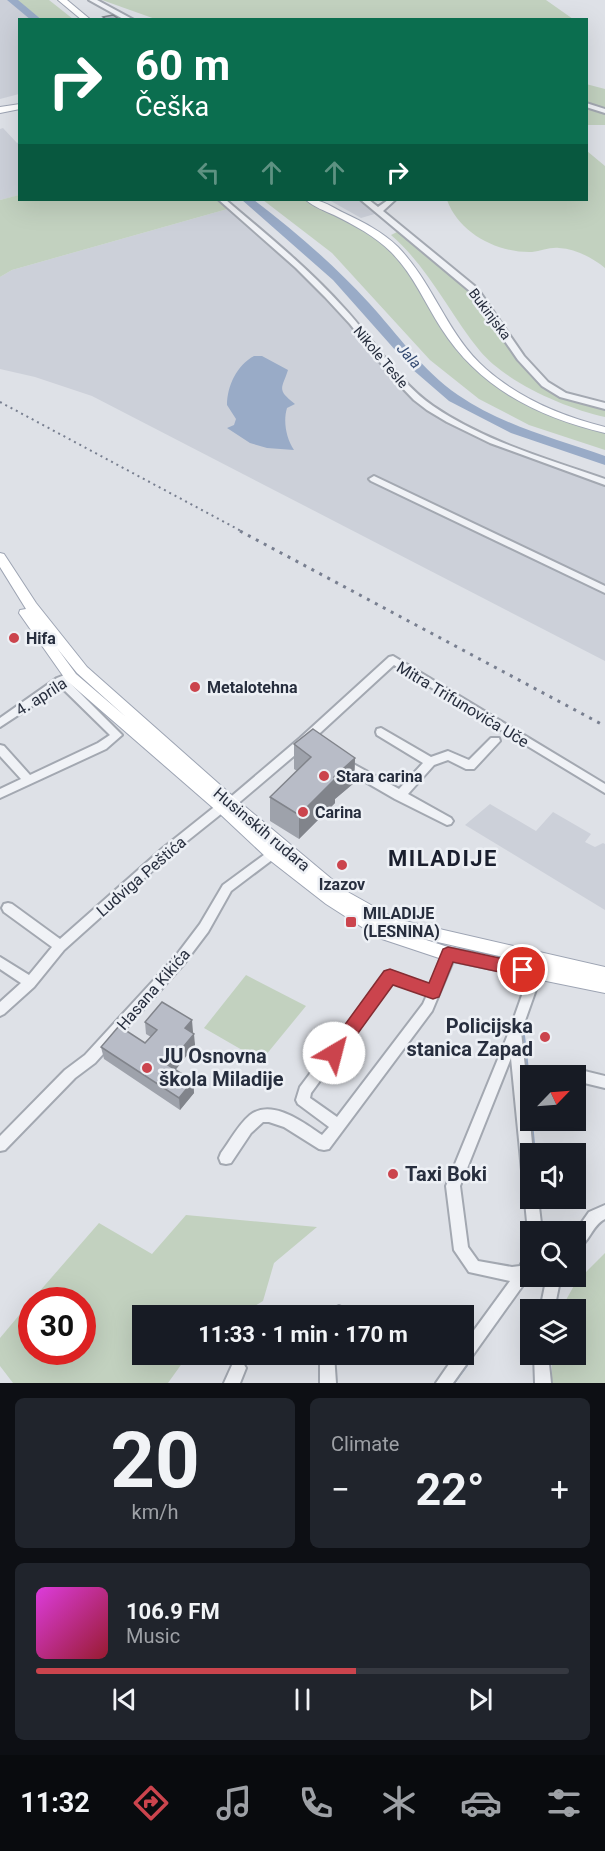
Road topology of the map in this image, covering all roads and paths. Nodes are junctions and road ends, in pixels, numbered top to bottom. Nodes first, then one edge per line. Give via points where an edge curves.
1 (52, 0) edge
2 (62, 0) edge
3 (92, 0) edge
4 (74, 18) edge
5 (84, 18) edge
6 (127, 18) edge
7 (18, 106) edge
8 (588, 106) edge
9 (0, 110) edge
10 (605, 111) edge
11 (223, 201) edge
12 (313, 201) edge
13 (325, 201) edge
14 (366, 201) edge
15 (391, 201) edge
16 (378, 210) junction
17 (605, 406) edge
18 (605, 423) edge
19 (605, 430) edge
20 (374, 479) dead end
21 (605, 482) edge
22 (0, 557) edge
23 (0, 573) edge
24 (605, 590) edge
25 (71, 676) junction
26 (0, 722) edge
27 (381, 732) dead end
28 (495, 741) dead end
29 (0, 749) edge
30 (333, 757) edge
31 (430, 762) junction
32 (28, 780) junction
33 (605, 789) edge
34 (0, 794) edge
35 (399, 796) junction
36 (227, 806) junction
37 (447, 821) dead end
38 (272, 854) junction
39 (8, 908) dead end
40 (60, 946) junction
41 (448, 954) junction
42 (0, 962) edge
43 (538, 967) junction
44 (605, 974) edge
45 (30, 983) junction
46 (605, 986) edge
47 (433, 992) junction
48 (0, 1010) edge
49 (515, 1032) junction
50 (519, 1072) junction
51 (605, 1082) edge
52 (338, 1126) junction
53 (0, 1145) edge
54 (226, 1158) dead end
55 (605, 1212) edge
56 (534, 1221) edge
57 (586, 1228) edge
58 (520, 1273) edge
59 (520, 1278) edge
60 (327, 1365) edge
61 (542, 1365) edge
62 (238, 1368) dead end
63 (232, 1383) edge
64 (328, 1383) edge
65 (444, 1383) edge
66 (543, 1383) edge

1 - 4 main road
2 - 5 main road
3 - 6 street
7 - 9 main road
8 - 10 street
11 - 21 street, Nikole Tesle via 319,285 404,386 430,408 506,446
12 - 19 main road via 372,232 393,248 452,338 487,377 550,412
13 - 18 main road via 371,225 404,250 429,280 462,338 492,370 555,406
14 - 16 street, Bukinjska
15 - 16 street
16 - 17 street, Bukinjska via 474,290 521,358 545,384 563,395
20 - 24 street
22 - 25 main road, Husinskih rudara
23 - 25 main road, Husinskih rudara
25 - 26 street, 4. aprila
25 - 32 street, Husinskih rudara via 117,735 102,746
25 - 36 main road, Husinskih rudara
27 - 31 street
28 - 31 street, Mitra Trifunovića Uče via 470,766 448,755
29 - 32 street
30 - 35 street
31 - 35 street
32 - 34 street, Husinskih rudara
33 - 36 street, Mitra Trifunovića Uče via 393,660 309,744
35 - 37 street
36 - 38 main road, Husinskih rudara
36 - 40 street, Ludviga Peštića via 167,851
36 - 43 main road, Husinskih rudara via 341,895 392,925
38 - 41 main road, Husinskih rudara via 331,900 385,933
38 - 53 street, Hasana Kikića via 227,888 179,961 90,1059
39 - 40 street
40 - 45 street, Ludviga Peštića
41 - 43 main road, Husinskih rudara
41 - 47 street
42 - 45 street
43 - 44 main road, Husinskih rudara
43 - 46 main road, Husinskih rudara
43 - 49 street
45 - 48 street, Ludviga Peštića
47 - 52 street via 428,1006
47 - 52 street via 390,976 305,1091 303,1100
49 - 50 street
49 - 58 street via 453,1186 461,1250 474,1267
50 - 51 street via 568,1072
50 - 56 street
52 - 54 street via 324,1144 279,1117 266,1114 255,1119
55 - 57 street via 594,1217
59 - 65 street
60 - 64 street
61 - 66 street
62 - 63 street

